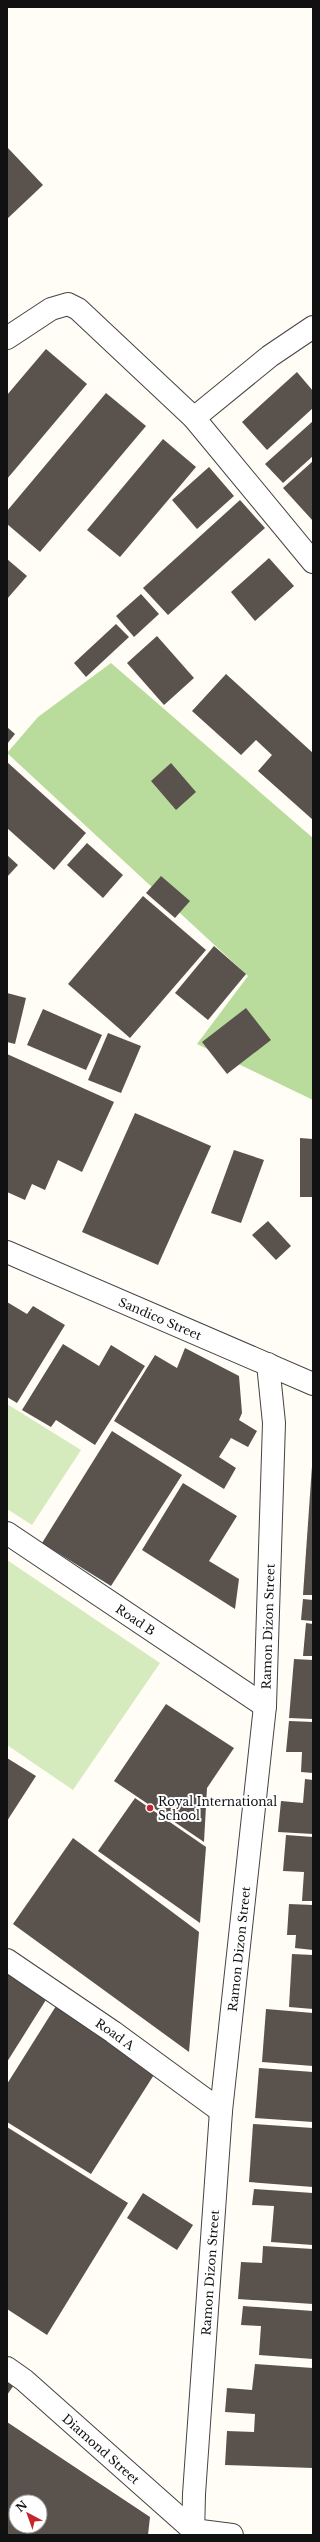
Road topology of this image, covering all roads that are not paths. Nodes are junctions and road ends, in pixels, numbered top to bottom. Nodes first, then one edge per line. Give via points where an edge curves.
1 (313, 327) edge
2 (7, 338) edge
3 (194, 418) junction
4 (313, 562) edge
5 (7, 1252) edge
6 (268, 1364) junction
7 (313, 1384) edge
8 (7, 1533) edge
9 (265, 1706) junction
10 (7, 1960) edge
11 (221, 2111) junction
12 (7, 2368) edge
13 (193, 2533) edge
14 (232, 2535) edge

1 - 3 street via 270,356
2 - 3 street via 51,309 68,304 86,315
3 - 4 street
5 - 6 street, Sandico Street
6 - 7 street, Sandico Street
6 - 9 street, Ramon Dizon Street via 274,1423
8 - 9 street, Road B
9 - 11 street, Ramon Dizon Street
10 - 11 street, Road A via 113,2032
11 - 13 street, Ramon Dizon Street via 194,2486
12 - 13 street, Diamond Street via 24,2380
13 - 14 street

